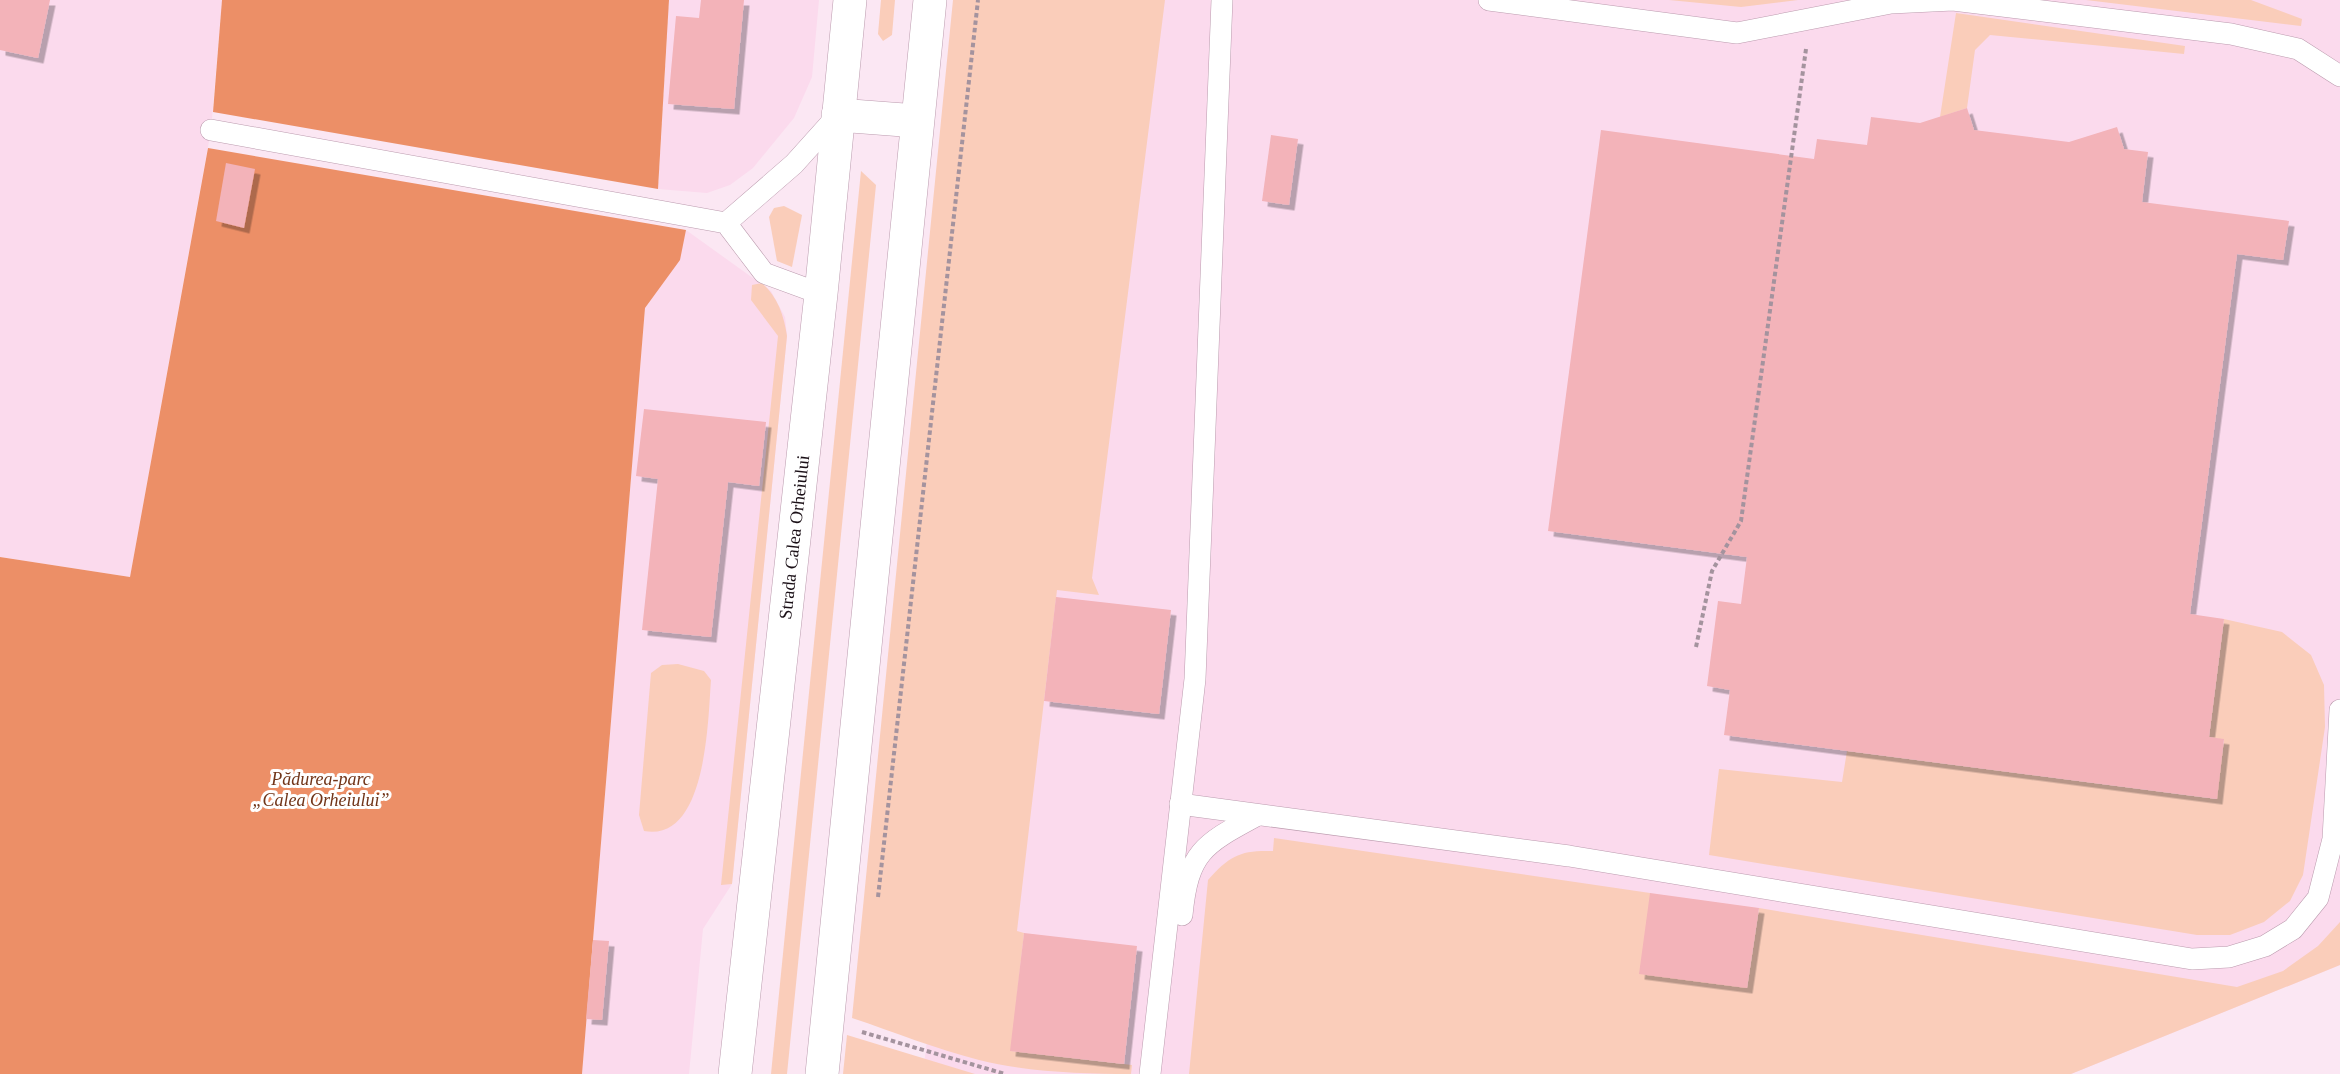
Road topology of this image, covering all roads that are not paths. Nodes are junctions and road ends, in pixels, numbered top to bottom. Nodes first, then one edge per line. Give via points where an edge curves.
1 (850, 0) edge
2 (930, 0) edge
3 (1222, 0) edge
4 (1489, 0) edge
5 (2340, 76) edge
6 (838, 115) junction
7 (917, 121) junction
8 (211, 130) dead end
9 (726, 223) junction
10 (821, 294) junction
11 (2340, 710) edge
12 (1180, 804) junction
13 (1222, 811) junction
14 (1256, 816) junction
15 (1216, 838) junction
16 (735, 1074) edge
17 (822, 1074) edge
18 (1150, 1074) edge
19 (1165, 1074) edge

1 - 6 highway, Strada Calea Orheiului
2 - 7 highway
3 - 12 lane via 1195,679
4 - 5 lane via 1737,33 1891,3 1953,0 2231,34 2298,49
6 - 7 highway
6 - 9 lane via 794,164
6 - 10 highway, Strada Calea Orheiului
7 - 17 highway
8 - 9 lane
9 - 10 lane via 764,273
10 - 16 highway, Strada Calea Orheiului
11 - 14 lane via 2332,838 2318,898 2292,929 2265,946 2229,957 2192,959 1569,856
12 - 13 lane
12 - 18 lane
13 - 14 lane
13 - 15 lane
14 - 15 lane
15 - 19 lane via 1199,852 1184,893

